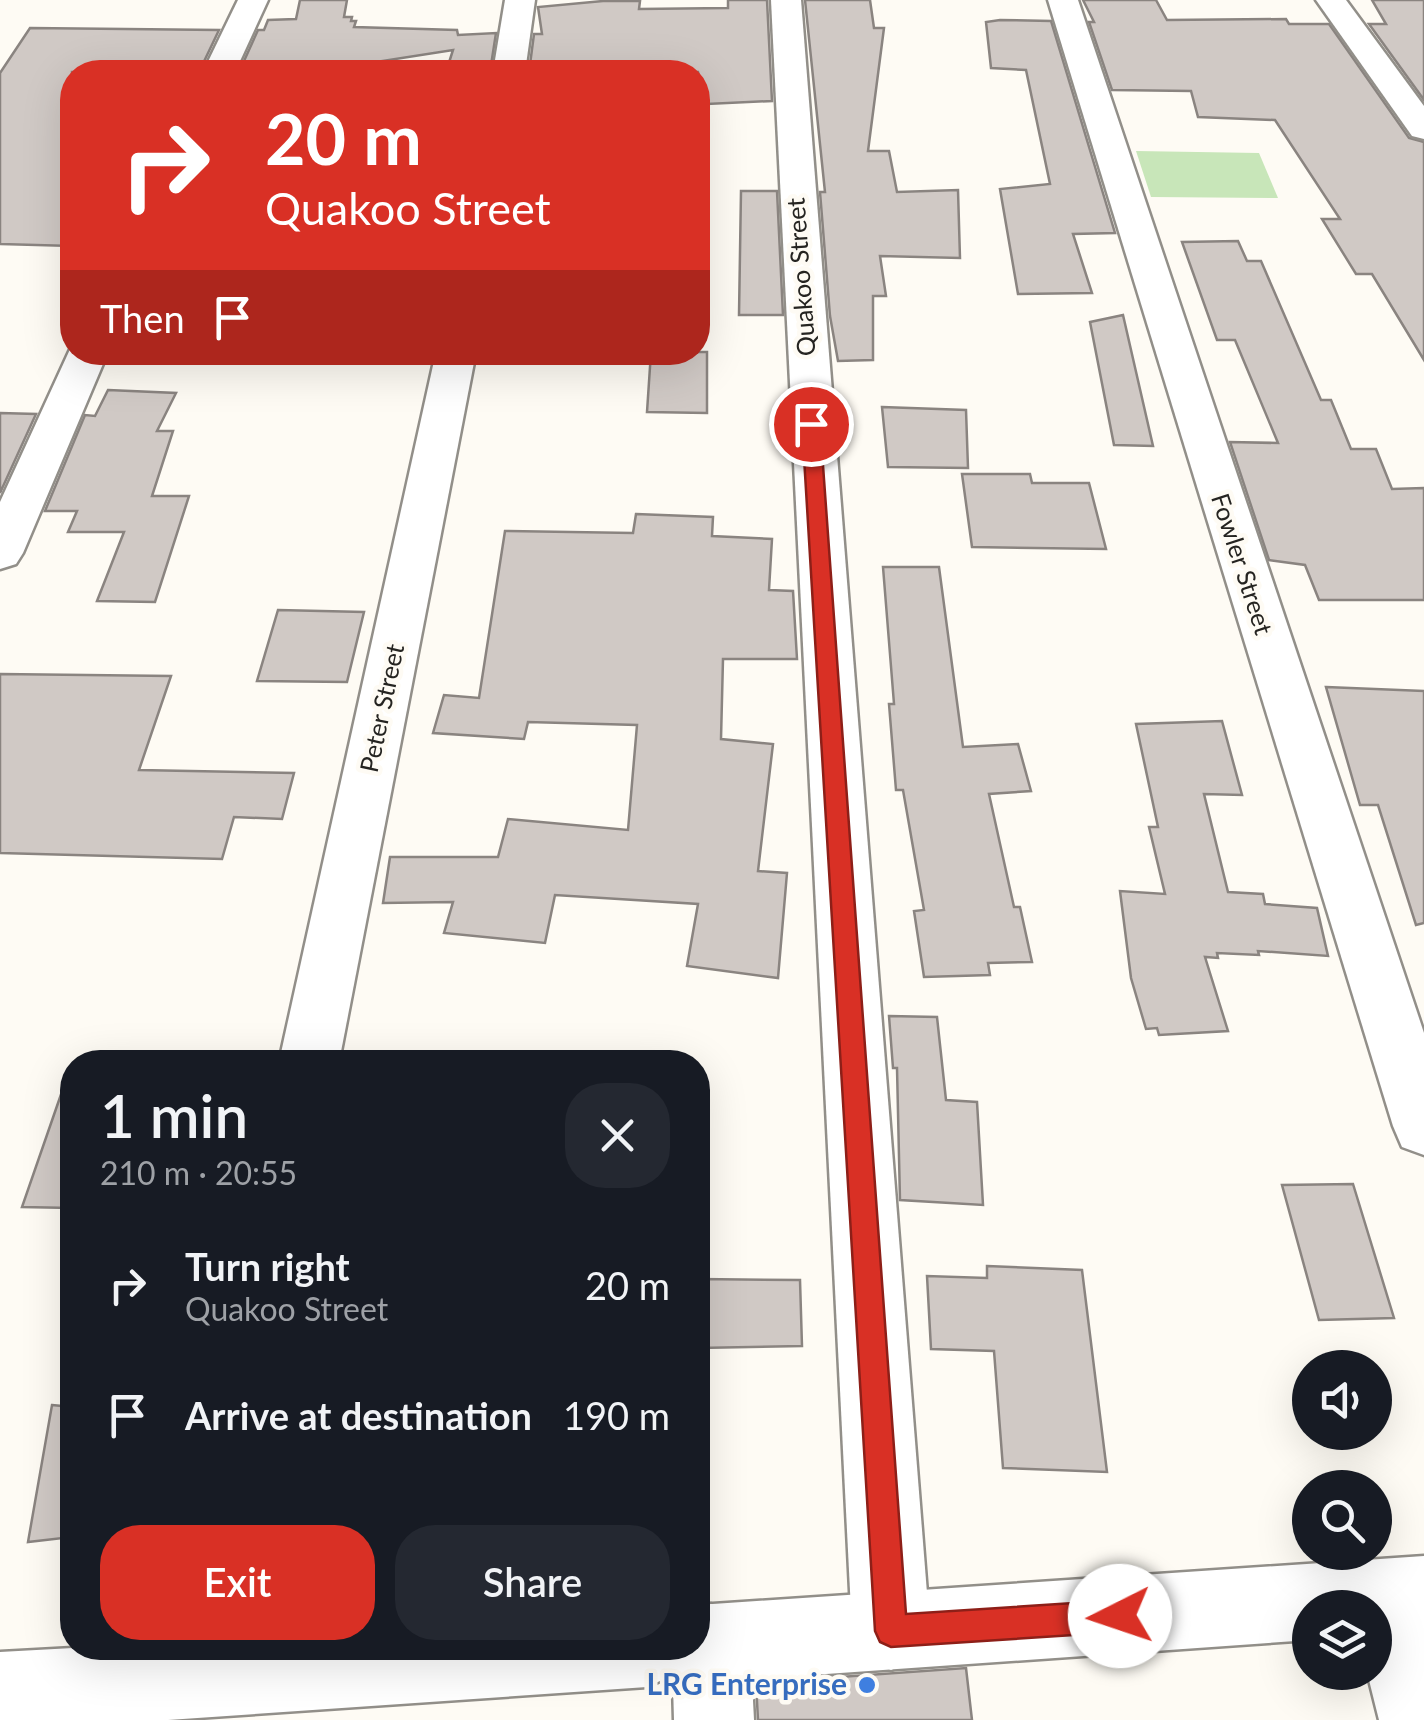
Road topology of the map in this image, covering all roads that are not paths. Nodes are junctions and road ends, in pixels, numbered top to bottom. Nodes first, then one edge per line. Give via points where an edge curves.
1 (253, 0) edge
2 (520, 0) edge
3 (786, 0) edge
4 (1064, 0) edge
5 (1331, 0) edge
6 (225, 60) edge
7 (512, 60) edge
8 (1424, 129) edge
9 (82, 365) edge
10 (453, 365) edge
11 (0, 553) edge
12 (311, 1050) edge
13 (1424, 1126) edge
14 (1405, 1597) edge
15 (891, 1631) junction
16 (710, 1643) edge
17 (289, 1660) edge
18 (691, 1660) edge
19 (184, 1664) edge
20 (0, 1693) edge
21 (714, 1720) edge
22 (1418, 1720) edge

1 - 6 street
2 - 7 street
3 - 15 street, Quakoo Street
4 - 13 street, Fowler Street
5 - 8 street
9 - 11 street
10 - 12 street, Peter Street
14 - 15 street
14 - 22 street
15 - 16 street
17 - 19 street
18 - 21 street
19 - 20 street

